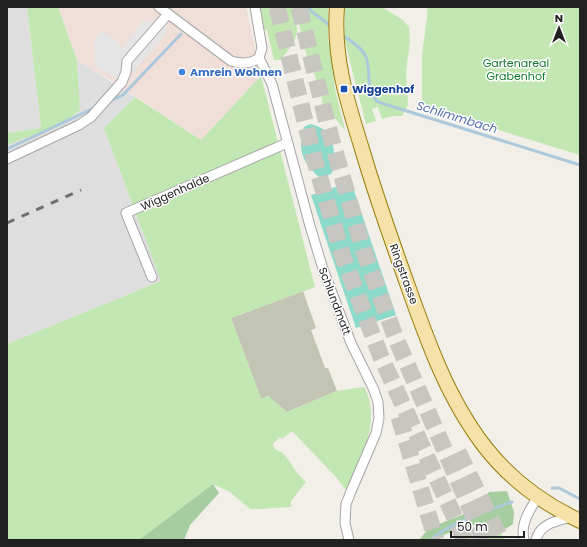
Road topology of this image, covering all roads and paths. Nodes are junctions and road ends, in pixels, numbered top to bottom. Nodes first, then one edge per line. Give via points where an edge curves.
1 (159, 7) edge
2 (255, 7) edge
3 (337, 12) edge
4 (168, 14) junction
5 (259, 58) junction
6 (287, 143) junction
7 (7, 159) edge
8 (152, 277) dead end
9 (538, 496) junction
10 (576, 519) edge
11 (349, 540) edge
12 (524, 540) edge
13 (536, 540) edge

1 - 4 street
2 - 5 street via 262,48
3 - 9 main road, Ringstrasse via 336,42 347,102 377,199 440,370 454,399 481,442 520,483
4 - 5 street via 231,61 246,63
4 - 7 street via 127,61 122,82 91,117
5 - 6 street, Schlundmatt via 272,84
6 - 8 street, Wiggenhalde via 126,213
6 - 11 street, Schlundmatt via 323,269 351,343 378,402 379,418 376,433 346,504 345,523
9 - 10 main road
9 - 12 street via 526,517 522,532
10 - 13 street via 554,522 542,528

